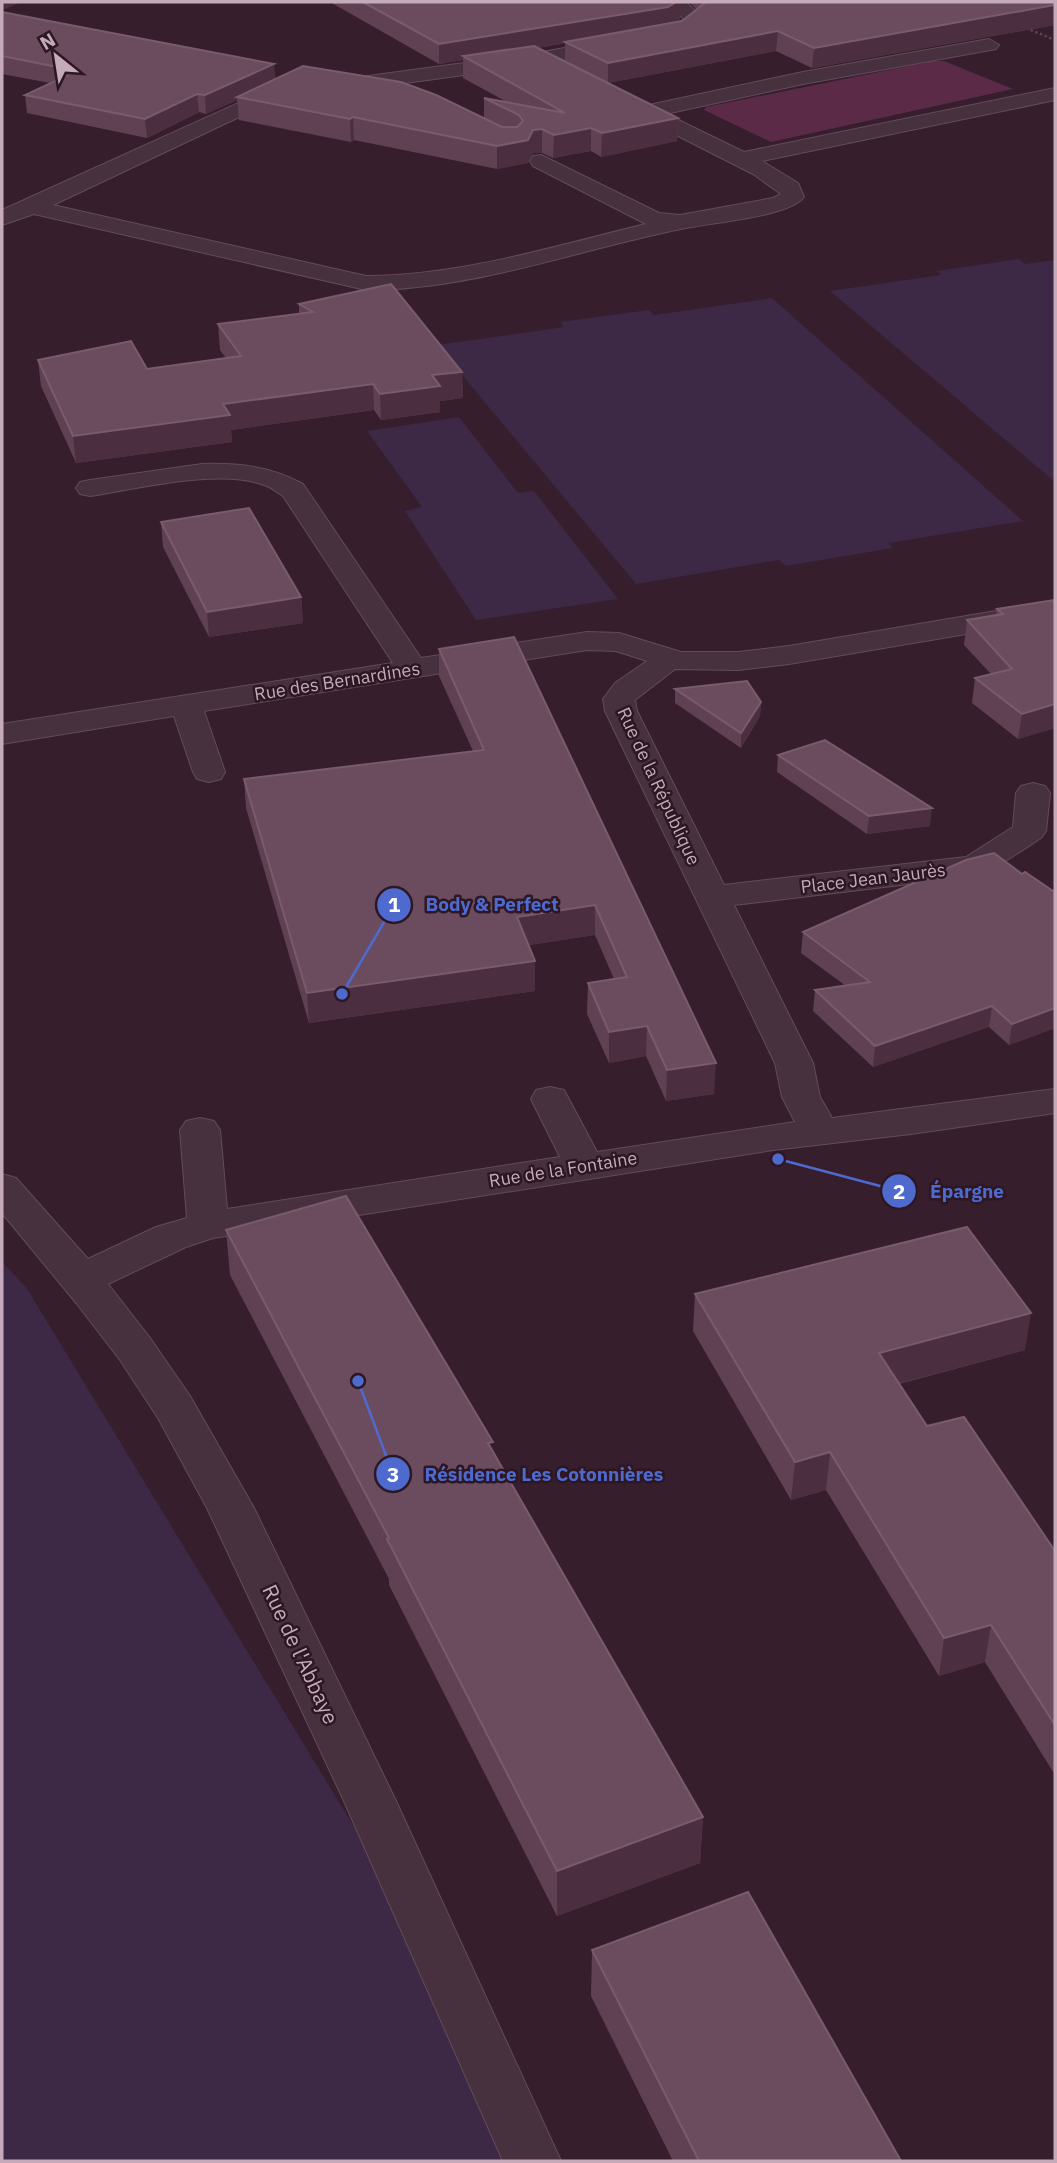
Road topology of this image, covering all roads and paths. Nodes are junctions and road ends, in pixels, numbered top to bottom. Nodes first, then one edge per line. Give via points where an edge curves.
1 (674, 2) edge
2 (989, 45) edge
3 (537, 59) junction
4 (573, 77) edge
5 (369, 83) junction
6 (610, 94) edge
7 (1055, 94) edge
8 (407, 97) edge
9 (646, 112) junction
10 (743, 159) junction
11 (541, 161) edge
12 (33, 207) junction
13 (2, 218) edge
14 (680, 222) junction
15 (90, 488) dead end
16 (1055, 610) edge
17 (670, 658) junction
18 (412, 669) junction
19 (186, 704) junction
20 (2, 734) edge
21 (209, 772) dead end
22 (1033, 793) dead end
23 (711, 897) junction
24 (551, 1098) dead end
25 (1055, 1101) edge
26 (201, 1130) dead end
27 (820, 1132) junction
28 (584, 1166) junction
29 (2, 1187) edge
30 (208, 1225) junction
31 (82, 1279) junction
32 (532, 2161) edge

1 - 3 street via 695,20 674,34
2 - 9 street
3 - 4 street
3 - 5 street
5 - 8 street
5 - 12 street via 342,87 310,82
6 - 9 street
7 - 10 street
9 - 10 street
10 - 14 street via 790,188 793,197 779,204
11 - 14 street via 654,219
12 - 13 street
12 - 14 street via 366,283 449,278
15 - 18 street via 195,474 236,472 272,477 293,490
16 - 17 street via 789,655 708,662
17 - 18 street, Rue des Bernardines via 619,642 587,641
17 - 23 street, Rue de la République via 626,690 619,699 621,711
18 - 19 street, Rue des Bernardines
19 - 20 street, Rue des Bernardines
19 - 21 street
22 - 23 street, Place Jean Jaurès via 1029,831 975,866
23 - 27 street, Rue de la République via 794,1063 801,1097
24 - 28 street
25 - 27 street, Rue de la Fontaine
26 - 30 street
27 - 28 street, Rue de la Fontaine
28 - 30 street, Rue de la Fontaine
29 - 31 street, Rue de l'Abbaye
30 - 31 street, Rue de la Fontaine via 171,1237
31 - 32 street, Rue de l'Abbaye via 174,1407 251,1550

